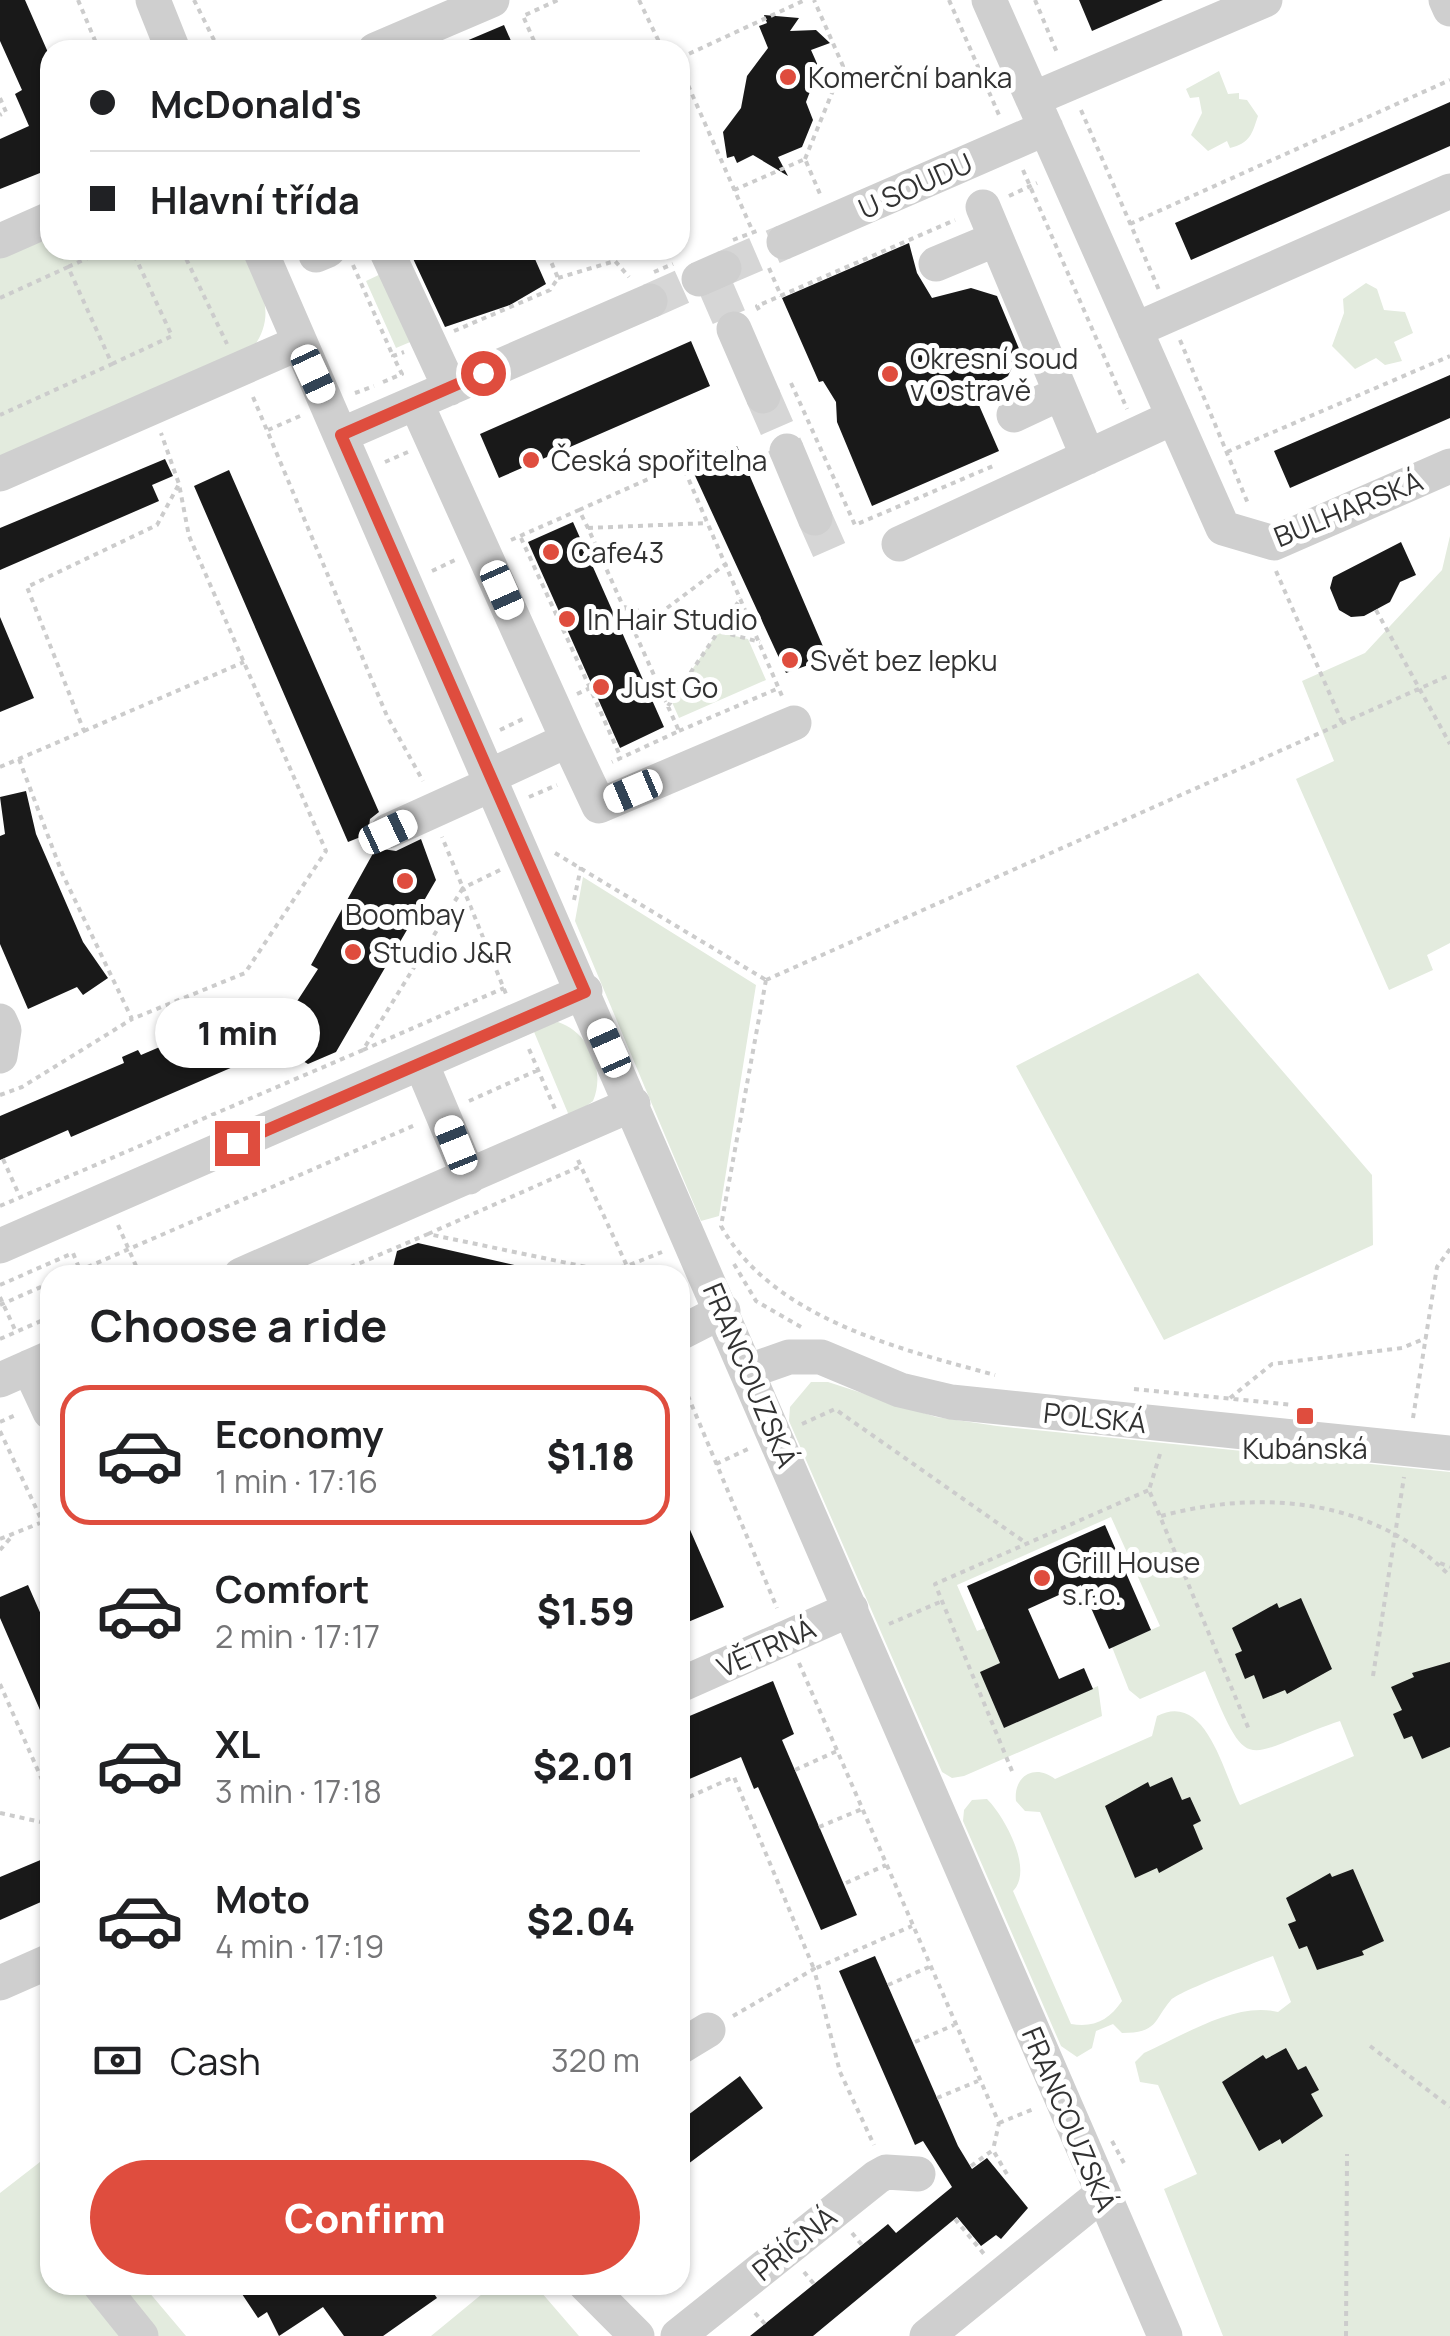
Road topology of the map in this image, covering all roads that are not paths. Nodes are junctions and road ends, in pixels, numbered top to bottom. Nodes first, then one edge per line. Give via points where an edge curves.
1 (153, 0) edge
2 (492, 0) edge
3 (989, 0) edge
4 (1266, 0) edge
5 (1446, 0) edge
6 (1450, 9) edge
7 (169, 40) edge
8 (398, 40) edge
9 (1039, 114) junction
10 (1450, 191) edge
11 (40, 224) edge
12 (0, 242) edge
13 (769, 248) tunnel mouth
14 (264, 260) edge
15 (391, 260) edge
16 (936, 264) dead end
17 (650, 300) tunnel mouth
18 (750, 327) tunnel mouth
19 (1134, 330) junction
20 (299, 343) junction
21 (450, 388) junction
22 (776, 388) tunnel mouth
23 (1061, 392) junction
24 (416, 403) junction
25 (1168, 405) junction
26 (1014, 415) dead end
27 (341, 435) junction
28 (787, 451) tunnel mouth
29 (1088, 456) junction
30 (1450, 466) edge
31 (0, 474) edge
32 (815, 518) tunnel mouth
33 (899, 544) dead end
34 (794, 723) road end
35 (568, 740) junction
36 (492, 779) junction
37 (388, 832) dead end
38 (585, 992) junction
39 (0, 1021) edge
40 (0, 1056) edge
41 (420, 1063) junction
42 (633, 1104) junction
43 (469, 1177) junction
44 (0, 1246) edge
45 (264, 1265) edge
46 (723, 1311) junction
47 (690, 1328) edge
48 (26, 1368) edge
49 (749, 1371) junction
50 (40, 1394) edge
51 (1450, 1453) edge
52 (865, 1618) junction
53 (690, 1680) edge
54 (40, 1965) edge
55 (0, 1983) edge
56 (902, 2173) road end
57 (1102, 2194) junction
58 (108, 2295) edge
59 (596, 2295) edge
60 (141, 2336) edge
61 (637, 2336) edge
62 (678, 2336) edge
63 (927, 2336) edge
64 (1166, 2336) edge

1 - 7 street
2 - 8 street
3 - 9 street, BULHARSKÁ
4 - 9 street via 1070,83
5 - 6 street
9 - 13 street, U SOUDU via 1012,143
9 - 19 street, BULHARSKÁ
10 - 19 street
11 - 12 street
14 - 20 street, FRANCOUZSKÁ
15 - 21 street
16 - 23 street via 989,223
17 - 21 street
18 - 22 street
19 - 25 street, BULHARSKÁ
20 - 27 street, FRANCOUZSKÁ
20 - 31 street
21 - 24 street
23 - 26 street
23 - 29 street
24 - 27 street
24 - 35 street
25 - 29 street
25 - 30 street, BULHARSKÁ via 1223,528 1264,542
27 - 36 street, FRANCOUZSKÁ
28 - 32 street
29 - 33 street
34 - 35 street via 599,806
35 - 36 street
36 - 37 street
36 - 38 street, FRANCOUZSKÁ
38 - 41 street
38 - 42 street, FRANCOUZSKÁ
39 - 40 street
41 - 43 street
41 - 44 street
42 - 43 street
42 - 46 street, FRANCOUZSKÁ via 684,1242
43 - 45 street
46 - 47 street
46 - 49 street, FRANCOUZSKÁ
48 - 50 street
49 - 51 street, POLSKÁ via 806,1355 925,1397 1170,1424 1411,1434
49 - 52 street, FRANCOUZSKÁ
52 - 53 street, VĚTRNÁ via 788,1637
52 - 57 street, FRANCOUZSKÁ
54 - 55 street
56 - 62 street, PŘÍČNÁ
57 - 63 street
57 - 64 street, FRANCOUZSKÁ
58 - 60 street
59 - 61 street

